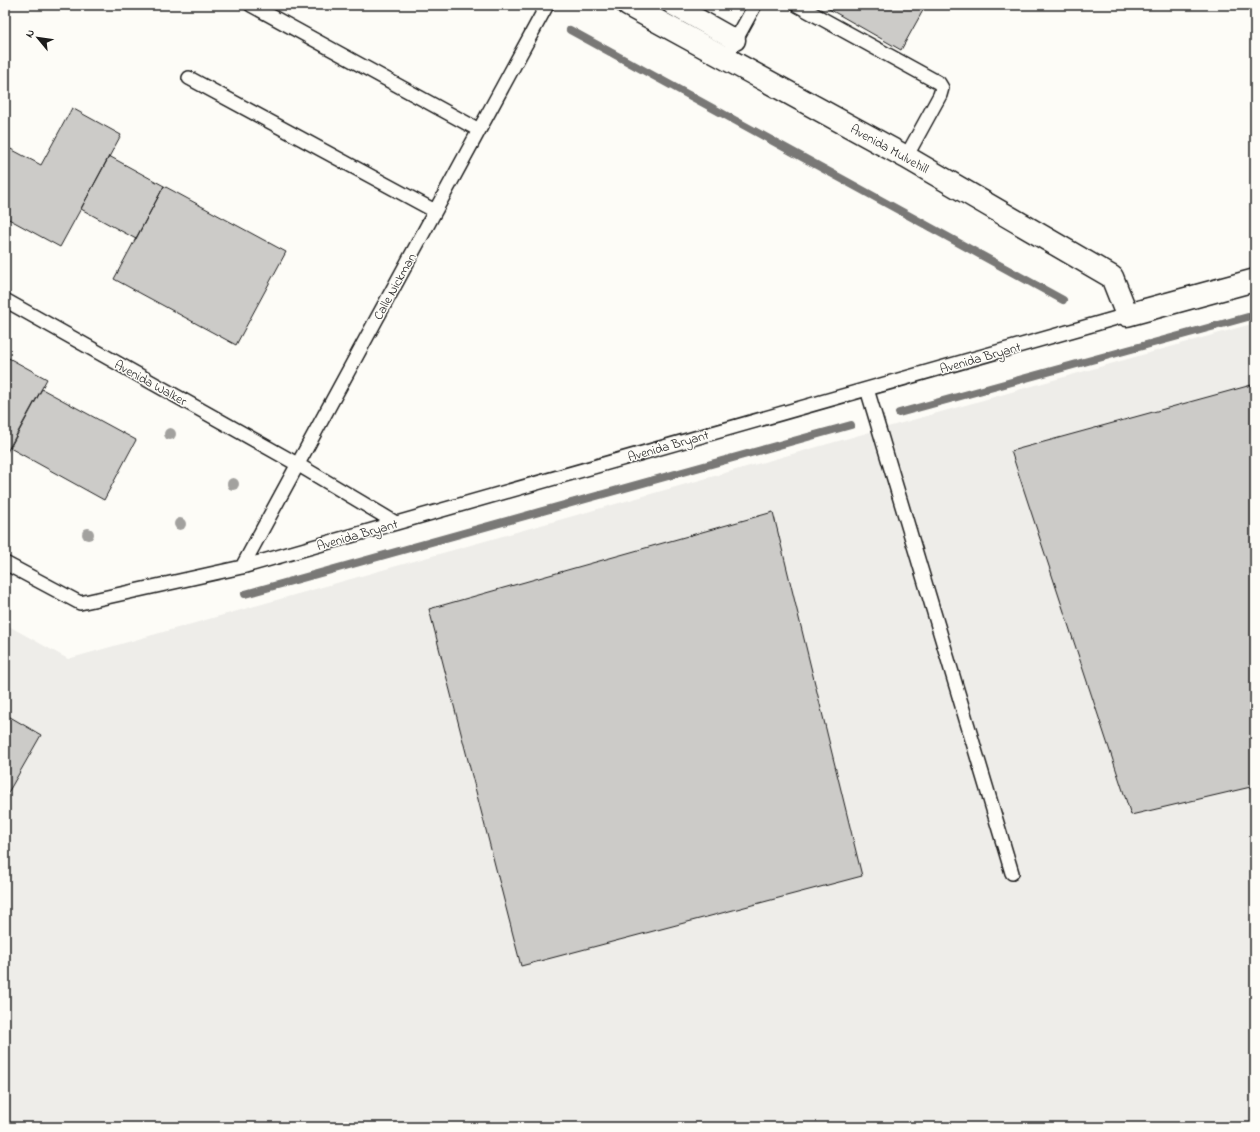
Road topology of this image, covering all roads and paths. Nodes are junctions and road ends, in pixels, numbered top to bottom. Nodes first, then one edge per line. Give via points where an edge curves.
1 (251, 5) edge
2 (547, 5) edge
3 (628, 5) edge
4 (673, 5) edge
5 (755, 5) edge
6 (797, 5) edge
7 (730, 49) junction
8 (189, 78) dead end
9 (479, 130) junction
10 (906, 157) junction
11 (435, 211) junction
12 (1255, 280) edge
13 (5, 300) edge
14 (1127, 315) junction
15 (867, 389) junction
16 (297, 464) junction
17 (396, 523) junction
18 (5, 563) edge
19 (242, 567) junction
20 (1012, 873) dead end

1 - 9 lane
2 - 9 lane, Calle Nickman
3 - 7 street, Avenida Mulvehill
4 - 7 street
5 - 7 lane
6 - 10 lane via 938,83 942,88
7 - 10 street, Avenida Mulvehill
8 - 11 lane
9 - 11 lane, Calle Nickman
10 - 14 street, Avenida Mulvehill via 1112,277
11 - 16 lane, Calle Nickman
12 - 14 street, Avenida Bryant
13 - 16 lane, Avenida Walker
14 - 15 lane, Avenida Bryant
15 - 17 lane, Avenida Bryant
15 - 20 lane
16 - 17 lane, Avenida Walker
16 - 19 lane, Calle Nickman
17 - 19 lane, Avenida Bryant
18 - 19 lane, Avenida Bryant via 80,603

